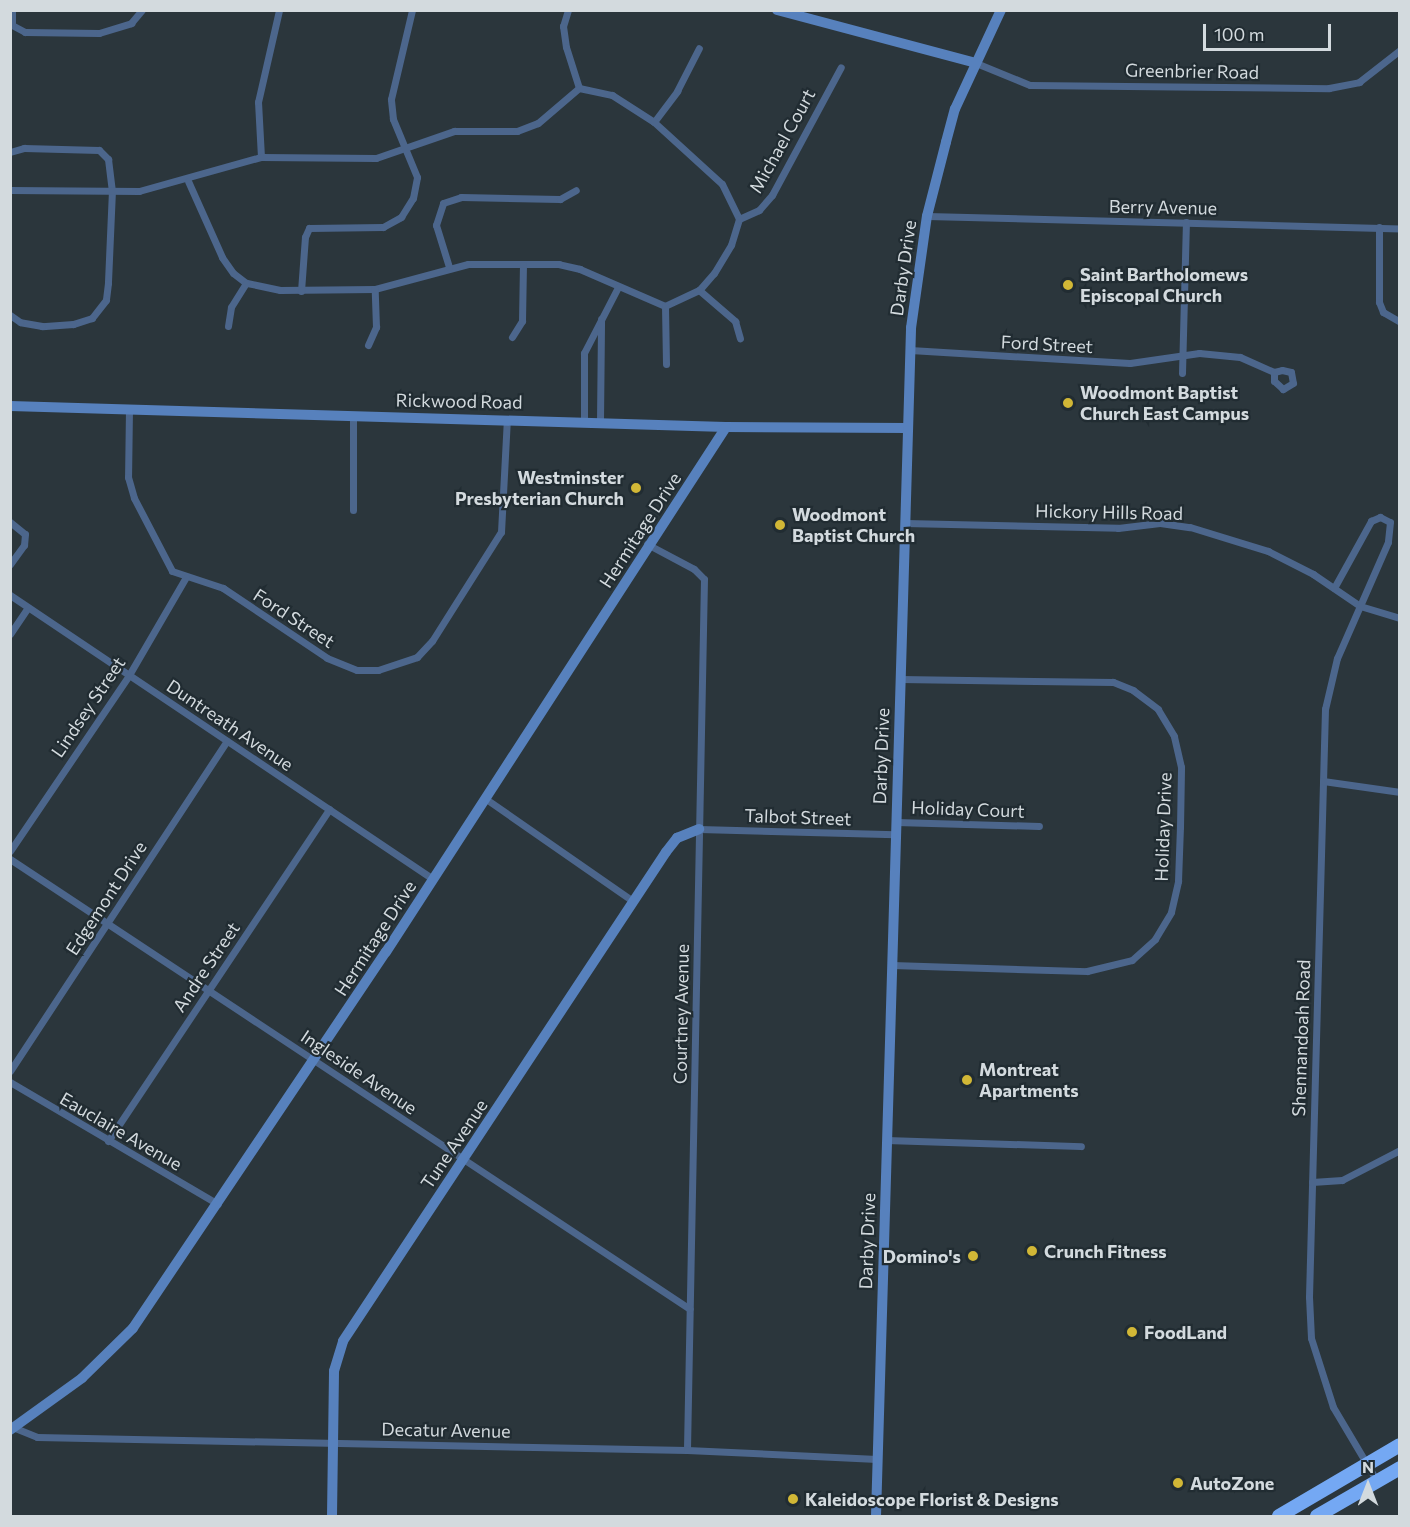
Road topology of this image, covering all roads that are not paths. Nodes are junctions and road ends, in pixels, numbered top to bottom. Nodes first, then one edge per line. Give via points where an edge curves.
1 (12, 10) edge
2 (142, 10) edge
3 (279, 10) edge
4 (412, 10) edge
5 (568, 10) edge
6 (777, 10) edge
7 (1001, 10) edge
8 (11, 24) edge
9 (699, 48) dead end
10 (1400, 50) edge
11 (976, 63) junction
12 (841, 67) dead end
13 (579, 88) junction
14 (654, 122) junction
15 (406, 151) junction
16 (10, 152) edge
17 (261, 157) junction
18 (188, 181) junction
19 (10, 190) edge
20 (112, 190) junction
21 (576, 190) dead end
22 (927, 216) junction
23 (739, 219) junction
24 (1186, 222) junction
25 (1379, 227) junction
26 (1400, 228) edge
27 (523, 265) junction
28 (449, 267) junction
29 (246, 284) junction
30 (618, 287) junction
31 (375, 289) junction
32 (699, 290) junction
33 (301, 291) junction
34 (665, 306) junction
35 (10, 315) edge
36 (601, 319) junction
37 (1400, 322) edge
38 (228, 326) dead end
39 (512, 337) dead end
40 (740, 338) dead end
41 (368, 345) dead end
42 (910, 350) junction
43 (1182, 353) junction
44 (666, 364) dead end
45 (1274, 372) dead end
46 (1182, 373) dead end
47 (10, 406) edge
48 (129, 410) junction
49 (353, 415) junction
50 (507, 419) junction
51 (584, 421) junction
52 (600, 421) junction
53 (726, 427) junction
54 (907, 428) junction
55 (353, 510) dead end
56 (10, 522) edge
57 (905, 523) junction
58 (647, 544) junction
59 (10, 564) edge
60 (186, 577) junction
61 (1334, 588) junction
62 (10, 595) edge
63 (1360, 606) junction
64 (28, 607) junction
65 (1400, 618) edge
66 (10, 634) edge
67 (129, 675) junction
68 (900, 679) junction
69 (227, 741) junction
70 (1323, 781) junction
71 (1400, 792) edge
72 (486, 799) junction
73 (329, 809) junction
74 (896, 822) junction
75 (1039, 826) dead end
76 (699, 829) junction
77 (896, 834) junction
78 (10, 851) edge
79 (10, 859) edge
80 (433, 879) junction
81 (633, 901) junction
82 (107, 923) junction
83 (892, 965) junction
84 (208, 990) junction
85 (315, 1060) junction
86 (10, 1071) edge
87 (10, 1082) edge
88 (886, 1140) junction
89 (108, 1141) junction
90 (1082, 1146) dead end
91 (1400, 1150) edge
92 (465, 1160) junction
93 (1312, 1182) junction
94 (218, 1204) junction
95 (690, 1309) junction
96 (13, 1429) edge
97 (333, 1443) junction
98 (1400, 1445) edge
99 (687, 1449) junction
100 (877, 1459) junction
101 (1366, 1465) junction
102 (1400, 1468) edge
103 (1377, 1481) junction
104 (332, 1516) edge
105 (876, 1516) edge
106 (1279, 1516) edge
107 (1317, 1516) edge

1 - 8 street
2 - 8 street via 131,23 99,33 25,32
3 - 17 street via 258,102
4 - 15 street via 391,99
5 - 13 street via 563,26
6 - 11 main road
7 - 11 main road, Darby Drive
9 - 14 street via 677,91
10 - 11 street, Greenbrier Road via 1359,82 1329,88 1030,85
11 - 22 main road, Darby Drive via 956,109
12 - 23 street, Michael Court via 772,195 759,210
13 - 14 street via 612,95
13 - 15 street via 538,123 517,131 454,131
14 - 23 street via 722,184
15 - 17 street via 354,159
15 - 33 street via 417,177 413,198 401,217 382,227 309,228 304,237
16 - 20 street via 24,148 99,150 108,159
17 - 18 street via 220,167
18 - 20 street via 139,191
18 - 29 street via 222,257
19 - 20 street
20 - 35 street via 106,300 92,318 42,326 20,322
21 - 28 street via 560,199 461,197 443,203 436,225
22 - 24 street, Berry Avenue
22 - 42 main road, Darby Drive
23 - 32 street via 731,245
24 - 25 street, Berry Avenue
24 - 43 street
25 - 26 street, Berry Avenue
25 - 37 street via 1379,302 1383,312
27 - 28 street
27 - 30 street via 559,264
27 - 39 street via 522,321
28 - 31 street
29 - 33 street
29 - 38 street via 231,307
30 - 34 street
30 - 36 street
31 - 33 street
31 - 41 street via 376,327
32 - 34 street
32 - 40 street via 735,321
34 - 44 street
36 - 51 street via 584,353
36 - 52 street
42 - 43 street, Ford Street via 1130,363
42 - 54 main road, Darby Drive
43 - 45 street, Ford Street via 1240,357
43 - 46 street
47 - 48 main road, Rickwood Road
48 - 49 main road, Rickwood Road
48 - 60 street, Ford Street via 128,477 134,498 172,571
49 - 50 main road, Rickwood Road
49 - 55 street
50 - 51 main road, Rickwood Road
50 - 60 street, Ford Street via 501,532 432,641 417,657 399,666 357,670 327,658 223,588
51 - 52 main road, Rickwood Road
52 - 53 main road, Rickwood Road
53 - 54 main road, Rickwood Road
53 - 58 main road, Hermitage Drive
54 - 57 main road, Darby Drive
56 - 59 street via 25,534 24,545
57 - 61 street, Hickory Hills Road via 1190,527 1249,543
57 - 68 main road, Darby Drive
58 - 72 main road, Hermitage Drive
58 - 76 street, Courtney Avenue via 704,579
60 - 67 street, Lindsey Street
61 - 63 street, Hickory Hills Road
61 - 63 street, Shennandoah Road via 1371,521 1380,517 1390,522 1392,532
62 - 64 street, Duntreath Avenue
63 - 65 street, Hickory Hills Road
63 - 70 street, Shennandoah Road via 1334,668 1325,709
64 - 66 street
64 - 67 street, Duntreath Avenue
67 - 69 street, Duntreath Avenue
67 - 78 street, Lindsey Street
68 - 74 main road, Darby Drive
68 - 83 street, Holiday Drive via 1113,682 1133,690 1158,709 1174,736 1180,766 1180,827 1178,881 1171,912 1155,939 1132,960 1112,968 1087,971
69 - 73 street, Duntreath Avenue
69 - 82 street, Edgemont Drive
70 - 71 street
70 - 93 street, Shennandoah Road
72 - 80 main road, Hermitage Drive
72 - 81 street
73 - 80 street, Duntreath Avenue
73 - 84 street, Andre Street
74 - 75 street, Holiday Court
74 - 77 main road, Darby Drive
76 - 77 street, Talbot Street
76 - 81 main road, Tune Avenue via 677,838
76 - 95 street, Courtney Avenue
77 - 83 main road, Darby Drive
79 - 82 street, Ingleside Avenue
80 - 85 main road, Hermitage Drive
81 - 92 main road, Tune Avenue
82 - 84 street, Ingleside Avenue
82 - 86 street, Edgemont Drive
83 - 88 main road, Darby Drive
84 - 85 street, Ingleside Avenue
84 - 89 street, Andre Street
85 - 92 street, Ingleside Avenue
85 - 94 main road, Hermitage Drive
87 - 89 street, Eauclaire Avenue
88 - 90 street
88 - 100 main road, Darby Drive
89 - 94 street, Eauclaire Avenue
91 - 93 street via 1342,1180
92 - 95 street, Ingleside Avenue
92 - 97 main road, Tune Avenue via 343,1341 334,1371
93 - 101 street, Shennandoah Road via 1311,1338 1333,1407
94 - 96 main road, Hermitage Drive via 133,1328 82,1378
95 - 99 street, Courtney Avenue
96 - 97 street, Decatur Avenue via 37,1437
97 - 99 street, Decatur Avenue
97 - 104 main road, Tune Avenue
98 - 101 highway
99 - 100 street, Decatur Avenue
100 - 105 main road, Darby Drive
101 - 103 street, Shennandoah Road
101 - 106 highway
102 - 103 highway
103 - 107 highway

